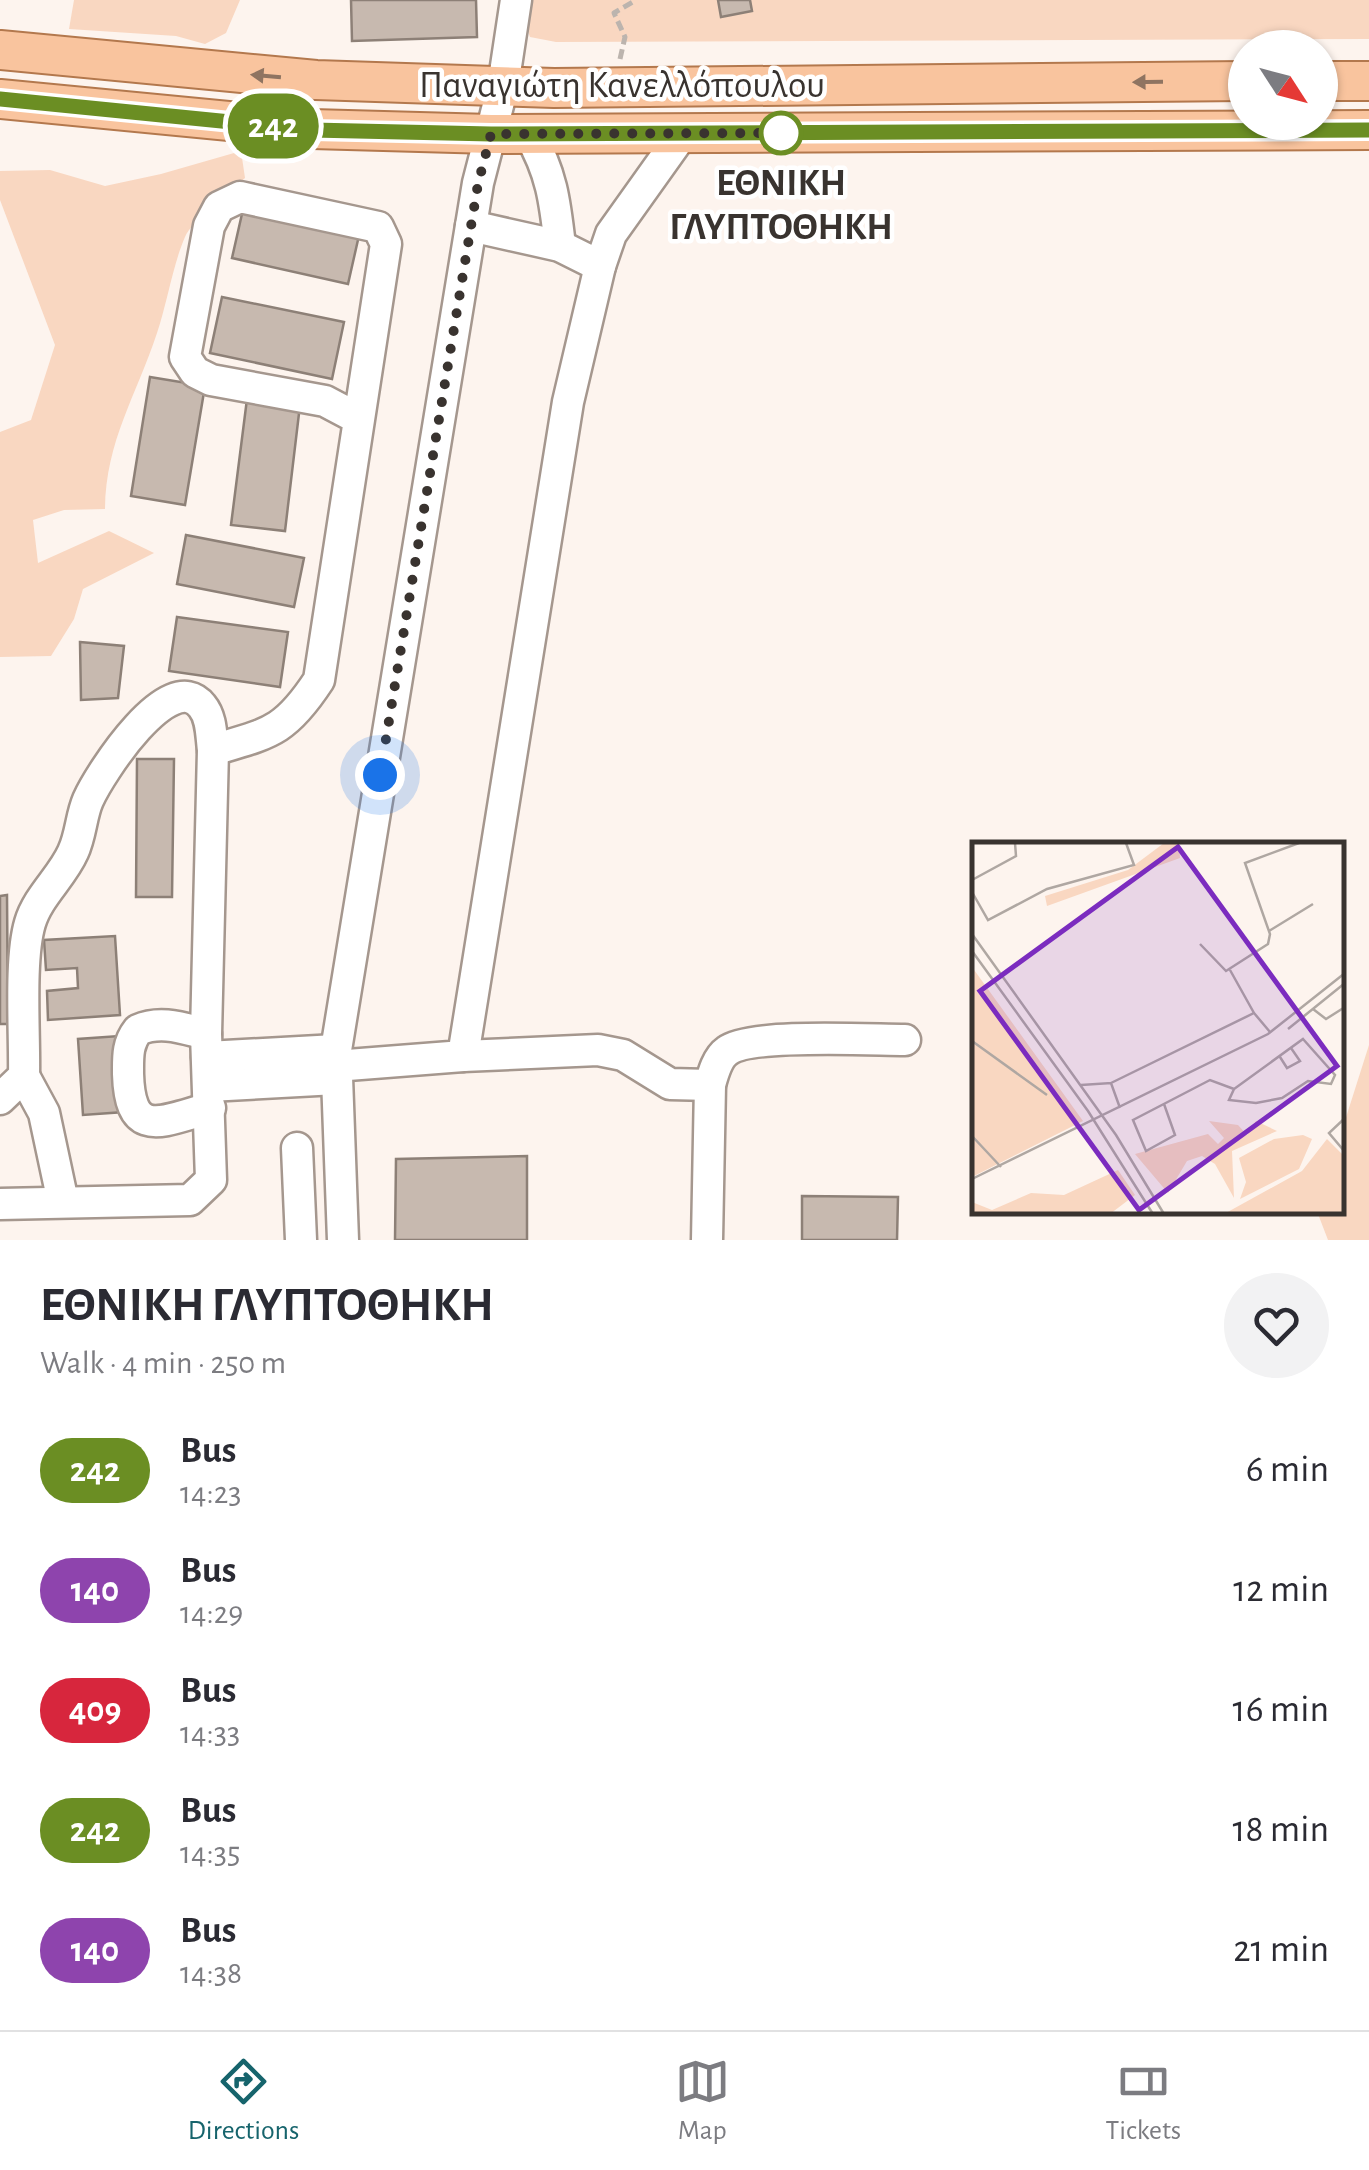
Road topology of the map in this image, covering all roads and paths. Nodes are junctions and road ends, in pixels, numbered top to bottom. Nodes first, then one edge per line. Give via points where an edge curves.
1 (516, 0) edge
2 (636, 0) edge
3 (0, 50) edge
4 (618, 67) dead end
5 (1338, 80) edge
6 (1228, 81) edge
7 (1369, 81) edge
8 (503, 86) junction
9 (0, 99) edge
10 (1369, 130) edge
11 (683, 133) junction
12 (491, 134) junction
13 (529, 134) junction
14 (471, 226) junction
15 (560, 246) junction
16 (600, 266) junction
17 (359, 419) junction
18 (212, 750) junction
19 (905, 1040) dead end
20 (463, 1056) junction
21 (336, 1065) junction
22 (208, 1071) junction
23 (24, 1076) junction
24 (710, 1085) junction
25 (0, 1099) edge
26 (297, 1148) dead end
27 (63, 1202) junction
28 (0, 1204) edge
29 (302, 1240) edge
30 (343, 1240) edge
31 (707, 1240) edge

1 - 8 street
2 - 4 path via 614,13 626,36
8 -> 3 main road, Παναγιώτη Κανελλόπουλου via 316,80
5 - 7 main road
6 -> 8 main road, Παναγιώτη Κανελλόπουλου
8 - 12 street
9 - 12 main road, Παναγιώτη Κανελλόπουλου via 312,130
10 - 11 main road, Παναγιώτη Κανελλόπουλου
11 - 13 main road, Παναγιώτη Κανελλόπουλου
11 - 16 street via 610,234
12 - 13 main road, Παναγιώτη Κανελλόπουλου
12 - 14 street
13 - 15 street via 554,190
14 - 15 street
14 - 21 street
15 - 16 street
16 - 20 street via 568,402
17 - 17 street via 386,244 378,227 240,198 220,208 209,226 185,357 194,372 325,401
17 - 18 street via 318,680 298,713 267,733
18 - 22 street
18 - 23 street via 202,705 189,696 162,702 88,800 74,850 30,922
19 - 24 street via 752,1042 727,1051
20 - 21 street
20 - 24 street via 598,1050 623,1055 670,1084
21 - 22 street
21 - 30 street
22 - 27 street via 211,1180 190,1200
23 - 25 street
23 - 27 street via 44,1112
24 - 31 street
26 - 29 street
27 - 28 street

